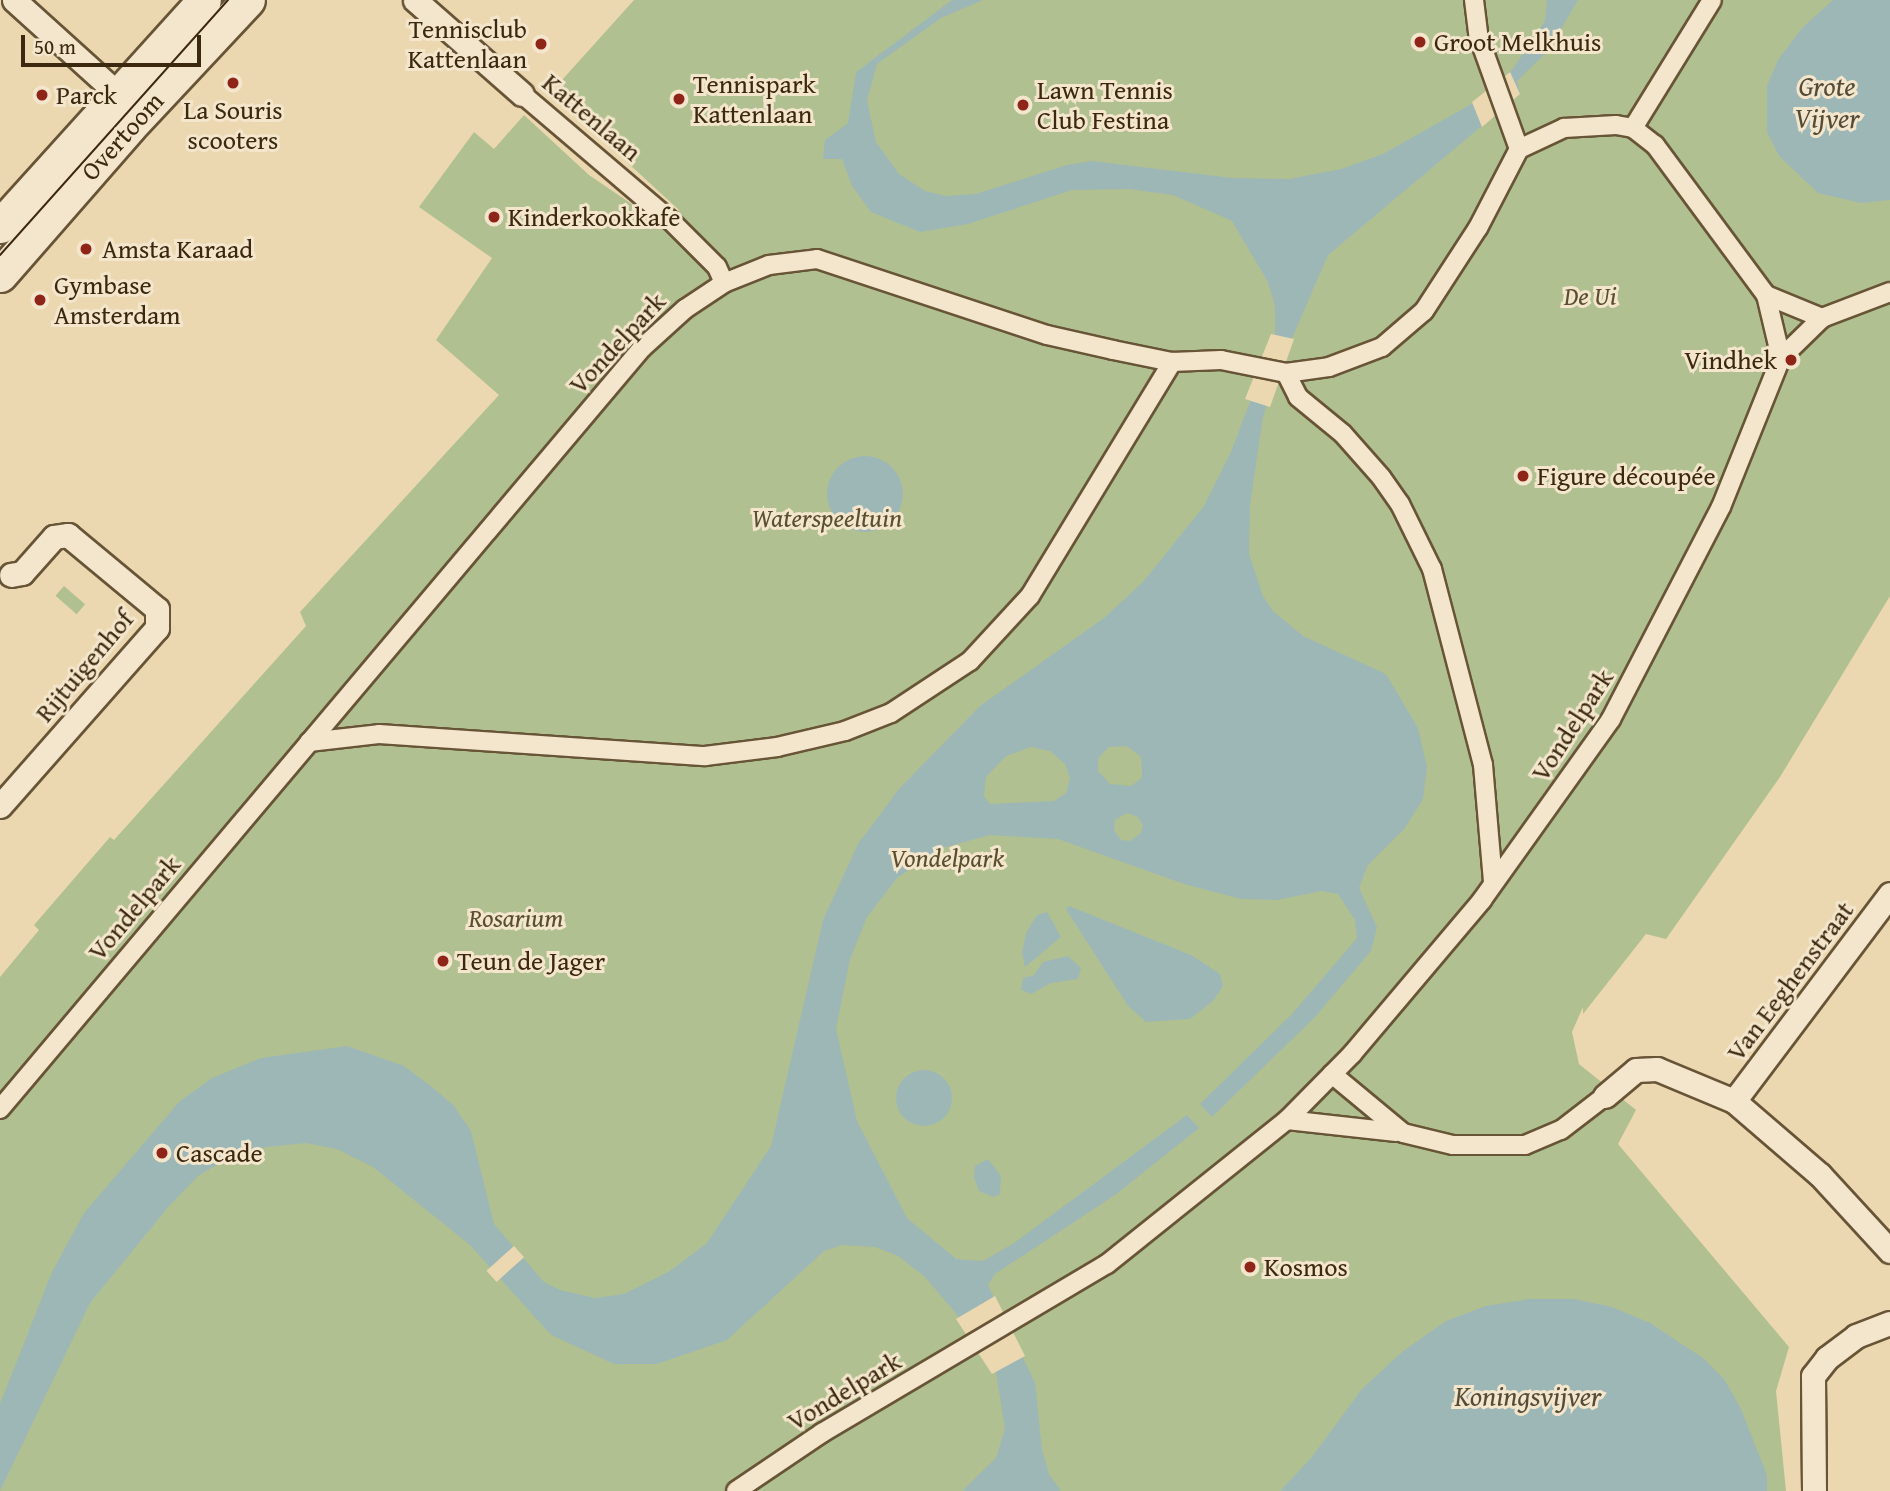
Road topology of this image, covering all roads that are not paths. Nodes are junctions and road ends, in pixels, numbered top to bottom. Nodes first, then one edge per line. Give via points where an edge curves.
1 (14, 0) edge
2 (204, 0) edge
3 (248, 0) edge
4 (415, 0) edge
5 (1474, 0) edge
6 (1712, 0) edge
7 (522, 94) joint
8 (120, 95) junction
9 (1633, 128) junction
10 (1519, 149) junction
11 (0, 226) edge
12 (0, 275) edge
13 (724, 284) junction
14 (1890, 292) edge
15 (1766, 295) junction
16 (1822, 318) junction
17 (1781, 358) junction
18 (1172, 362) junction
19 (1285, 373) junction
20 (11, 575) dead end
21 (309, 742) junction
22 (1, 803) edge
23 (1493, 881) junction
24 (1890, 894) edge
25 (1332, 1074) junction
26 (1605, 1096) joint
27 (1734, 1101) junction
28 (0, 1109) edge
29 (1287, 1120) junction
30 (1403, 1133) junction
31 (1890, 1251) edge
32 (1890, 1322) edge
33 (736, 1491) edge
34 (1814, 1491) edge

1 - 8 street
2 - 8 main road, Overtoom
3 - 12 main road, Overtoom
4 - 7 street, Kattenlaan
5 - 10 street via 1493,85
6 - 9 street
7 - 13 street, Kattenlaan via 670,220 717,267
8 - 11 main road, Overtoom
9 - 10 street via 1564,128
9 - 15 street via 1655,145
10 - 19 street, Vondelpark via 1464,252 1411,326 1349,362
13 - 18 street, Vondelpark via 769,265 817,259 1047,335
13 - 21 street, Vondelpark via 685,309 642,348
14 - 16 street, Vondelpark
15 - 16 street
15 - 17 street
16 - 17 street, Vondelpark
17 - 23 street, Vondelpark via 1721,507 1647,656 1580,767
18 - 19 street, Vondelpark via 1222,360
18 - 21 street via 1144,401 1030,596 970,661 891,713 845,731 777,747 705,756 379,734
19 - 23 street via 1298,397 1343,434 1381,477 1400,504 1432,569 1483,765
20 - 22 street, Rijtuigenhof via 22,573 54,537 68,535 157,609 157,628
21 - 28 street, Vondelpark
23 - 25 street, Vondelpark via 1432,964
24 - 27 street, Van Eeghenstraat
25 - 29 street, Vondelpark
25 - 30 street
26 - 27 street via 1636,1070 1657,1069
26 - 30 street via 1561,1130 1525,1145 1453,1145
27 - 31 street via 1820,1175
29 - 30 street
29 - 33 street, Vondelpark via 1107,1264 822,1433
32 - 34 street via 1856,1336 1827,1358 1813,1376

